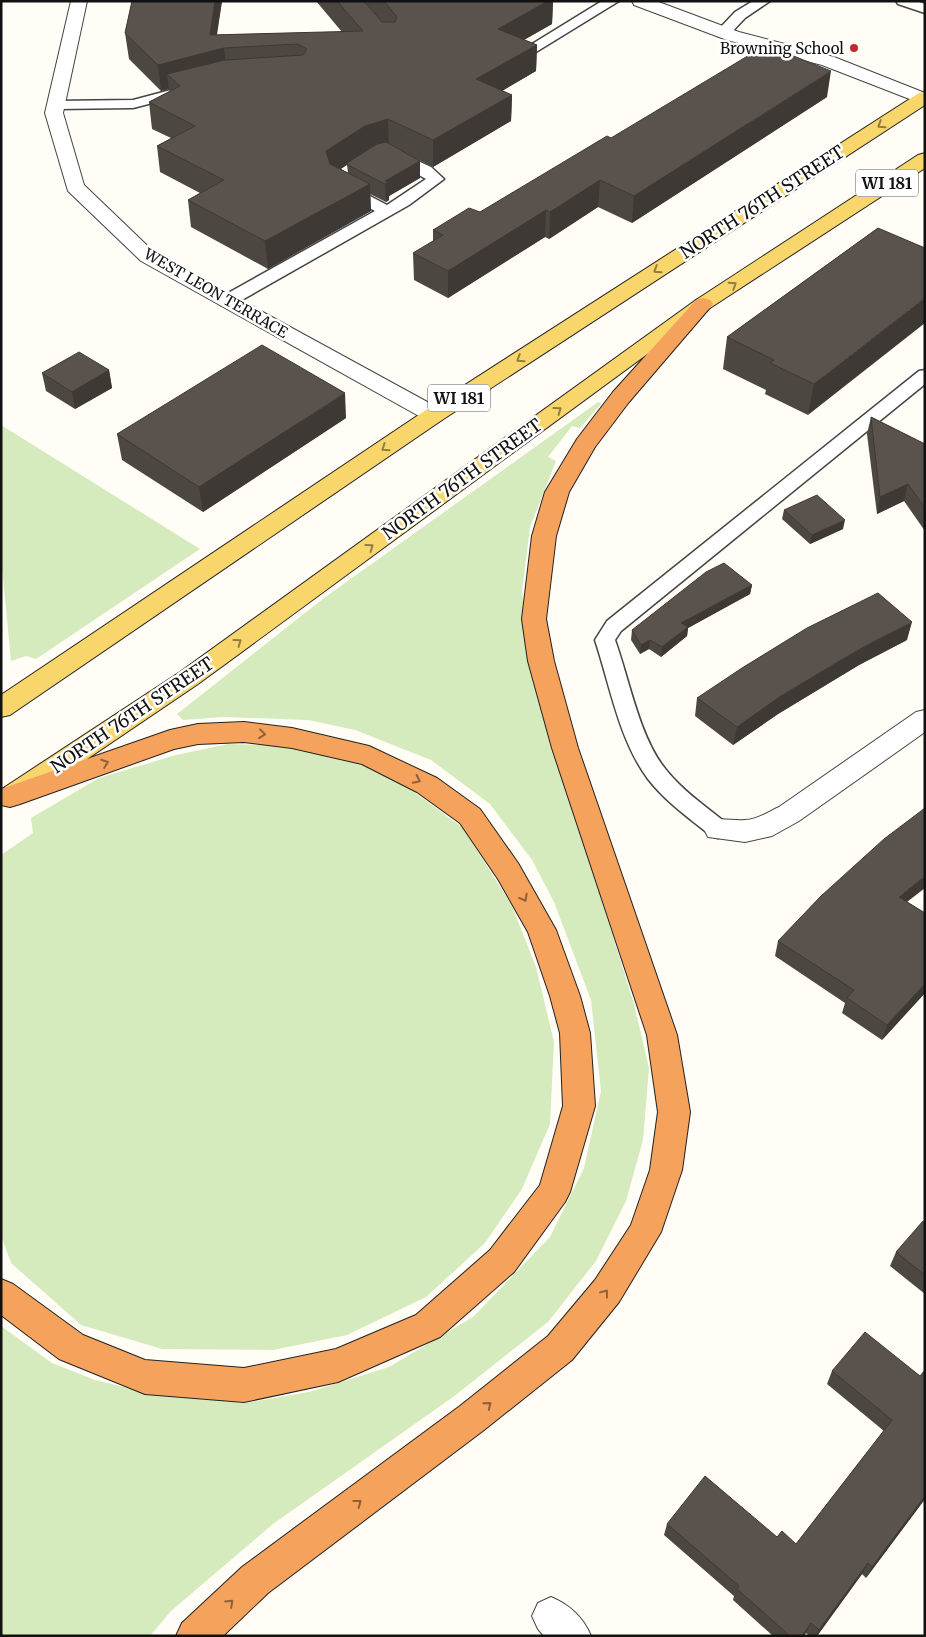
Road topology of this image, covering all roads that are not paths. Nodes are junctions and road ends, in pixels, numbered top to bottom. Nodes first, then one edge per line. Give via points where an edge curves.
1 (79, 1) edge
2 (612, 1) edge
3 (640, 1) edge
4 (763, 1) edge
5 (903, 1) edge
6 (925, 9) edge
7 (724, 33) junction
8 (531, 49) edge
9 (198, 87) edge
10 (924, 98) edge
11 (56, 105) junction
12 (380, 154) edge
13 (925, 159) edge
14 (346, 172) edge
15 (387, 210) junction
16 (227, 301) junction
17 (703, 304) junction
18 (925, 375) edge
19 (434, 415) junction
20 (2, 707) edge
21 (925, 719) edge
22 (5, 800) edge
23 (718, 829) joint
24 (1, 1295) edge
25 (195, 1636) edge

1 - 11 street, WEST LEON TERRACE
2 - 8 lane
3 - 7 street
4 - 7 lane via 740,15
5 - 6 lane
7 - 10 street via 828,61
9 - 11 lane via 133,104
10 -> 19 main road, NORTH 76TH STREET / WI 181
11 - 16 street, WEST LEON TERRACE via 54,113 75,187 148,257
12 - 15 lane via 388,152 436,179
17 -> 13 main road, NORTH 76TH STREET / WI 181
14 - 15 lane via 338,177 339,186
15 - 16 lane
16 - 19 street, WEST LEON TERRACE
22 -> 17 main road, NORTH 76TH STREET / WI 181 via 189,678
25 -> 17 highway via 255,1580 560,1348 607,1291 645,1232 666,1170 674,1112 662,1035 565,748 541,661 534,619 544,536 557,492 585,444 621,397
18 - 23 lane via 614,626 606,640 650,764 672,789
19 -> 20 main road, NORTH 76TH STREET / WI 181
21 - 23 street via 789,814 762,828 745,831
22 -> 24 highway via 170,740 198,734 235,732 292,738 369,756 427,785 470,816 508,870 542,930 575,1033 579,1106 554,1192 502,1261 428,1326 338,1365 244,1385 145,1377 71,1347

